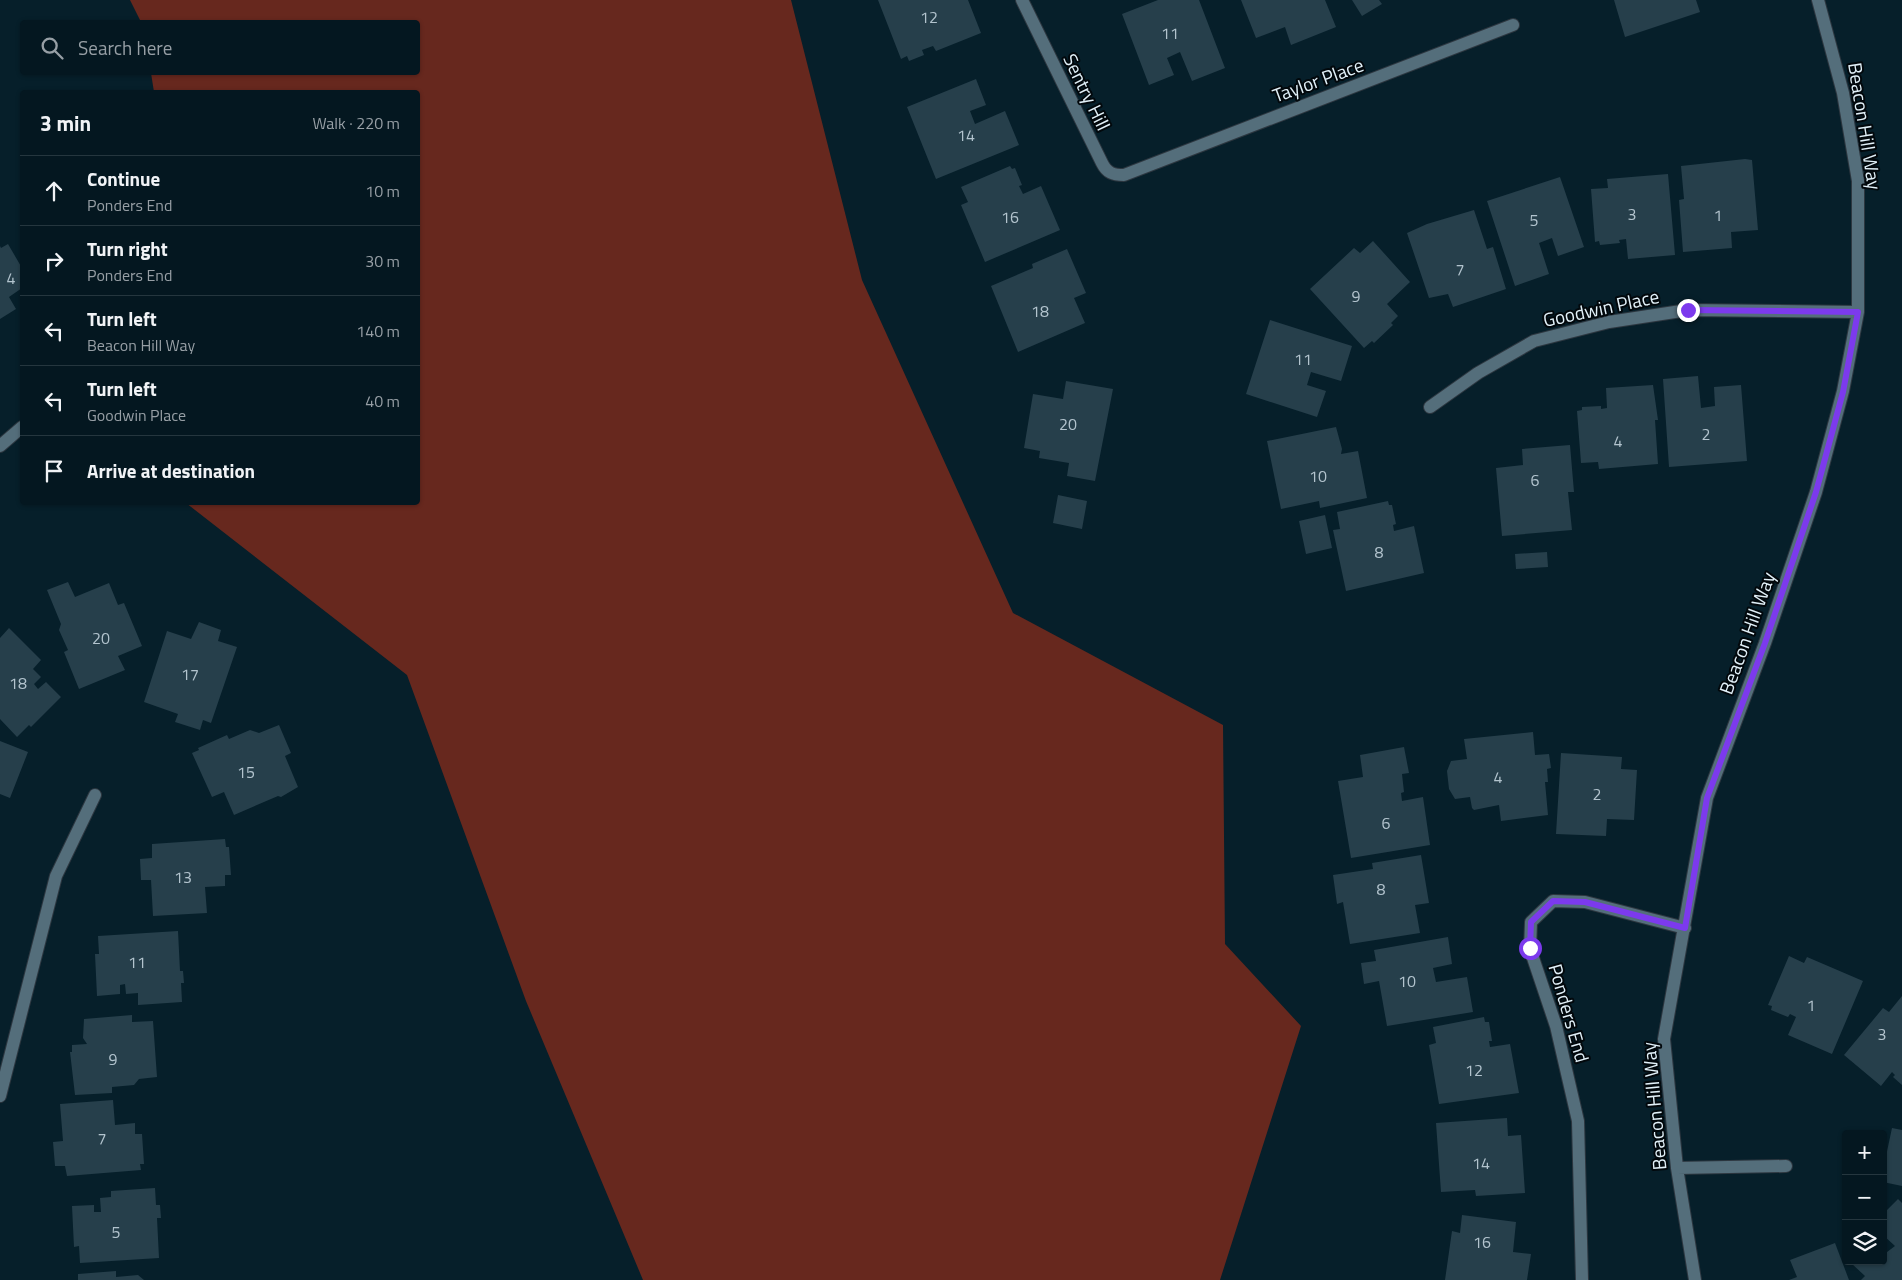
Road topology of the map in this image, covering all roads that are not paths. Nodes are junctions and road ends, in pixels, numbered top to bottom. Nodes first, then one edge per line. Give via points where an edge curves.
1 (1022, 0) edge
2 (1818, 0) edge
3 (1513, 25) dead end
4 (1135, 170) joint
5 (1858, 312) junction
6 (1430, 407) dead end
7 (20, 429) edge
8 (0, 446) edge
9 (95, 795) dead end
10 (1685, 928) junction
11 (0, 1096) edge
12 (1786, 1166) dead end
13 (1677, 1168) junction
14 (1582, 1280) edge
15 (1695, 1280) edge

1 - 4 street, Sentry Hill via 1106,172 1124,175
2 - 5 street, Beacon Hill Way via 1844,93 1858,181
3 - 4 street, Taylor Place
5 - 6 street, Goodwin Place via 1688,310 1610,322 1534,341 1478,373
5 - 10 street, Beacon Hill Way via 1843,392 1816,492 1765,643 1707,798
7 - 8 street
9 - 11 street via 56,876
10 - 13 street, Beacon Hill Way via 1664,1038
10 - 14 street, Ponders End via 1585,902 1553,901 1531,922 1530,948 1556,1026 1578,1120
12 - 13 street
13 - 15 street, Beacon Hill Way

